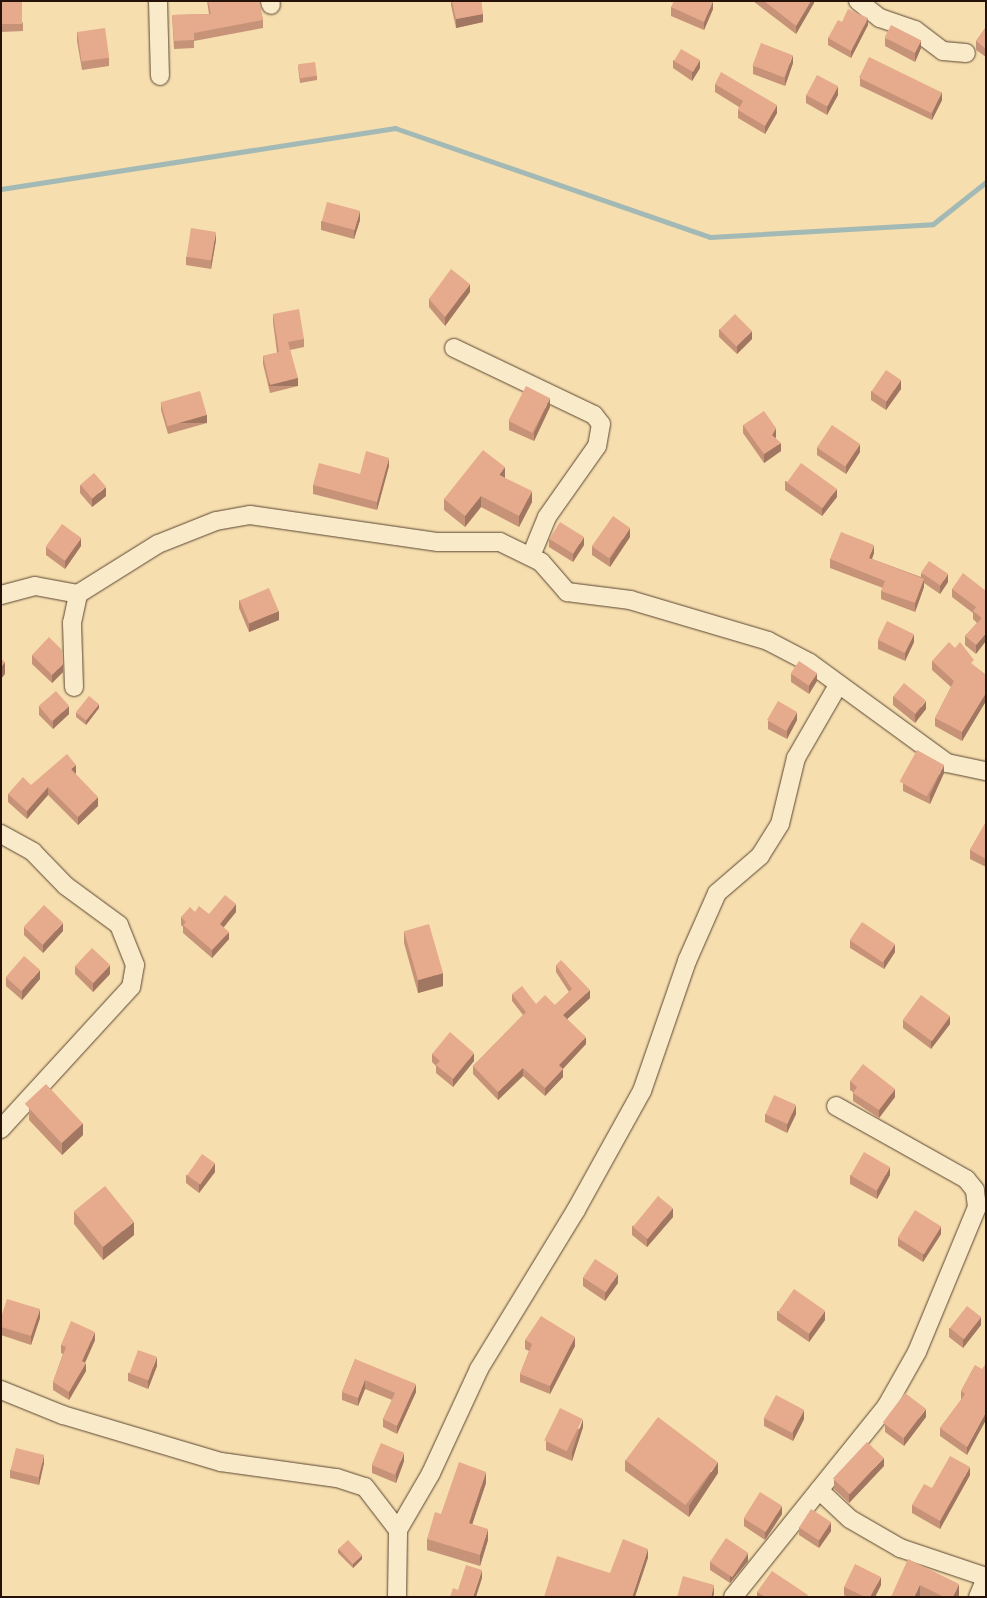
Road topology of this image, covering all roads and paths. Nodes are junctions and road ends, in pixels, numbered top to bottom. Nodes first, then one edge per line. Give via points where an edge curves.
1 (158, 1) edge
2 (858, 1) edge
3 (966, 53) dead end
4 (160, 76) dead end
5 (454, 348) dead end
6 (531, 556) junction
7 (78, 594) junction
8 (1, 595) edge
9 (74, 687) dead end
10 (837, 687) junction
11 (986, 771) edge
12 (1, 834) edge
13 (836, 1106) dead end
14 (1, 1129) edge
15 (981, 1193) edge
16 (1, 1390) edge
17 (819, 1490) junction
18 (398, 1530) junction
19 (986, 1577) edge
20 (396, 1597) edge
21 (733, 1597) edge
22 (978, 1597) edge

1 - 4 street
2 - 3 street via 880,18 915,30 943,51
5 - 6 street via 594,415 601,424 597,446 547,517
6 - 7 street via 500,542 438,542 250,514 216,522 158,544
6 - 10 street via 567,592 630,600 768,641 810,663
7 - 8 street via 35,586
7 - 9 street via 72,623
10 - 11 street via 947,763
10 - 18 street via 796,758 780,824 760,856 716,894 687,961 642,1091 576,1210 479,1368 431,1473
12 - 14 street via 34,852 66,886 119,925 135,964 131,987
13 - 15 street via 966,1179
15 - 17 street via 917,1352 886,1406
16 - 18 street via 63,1415 221,1462 337,1478 365,1487
17 - 19 street via 850,1518 900,1548
17 - 21 street
18 - 20 street
19 - 22 street

